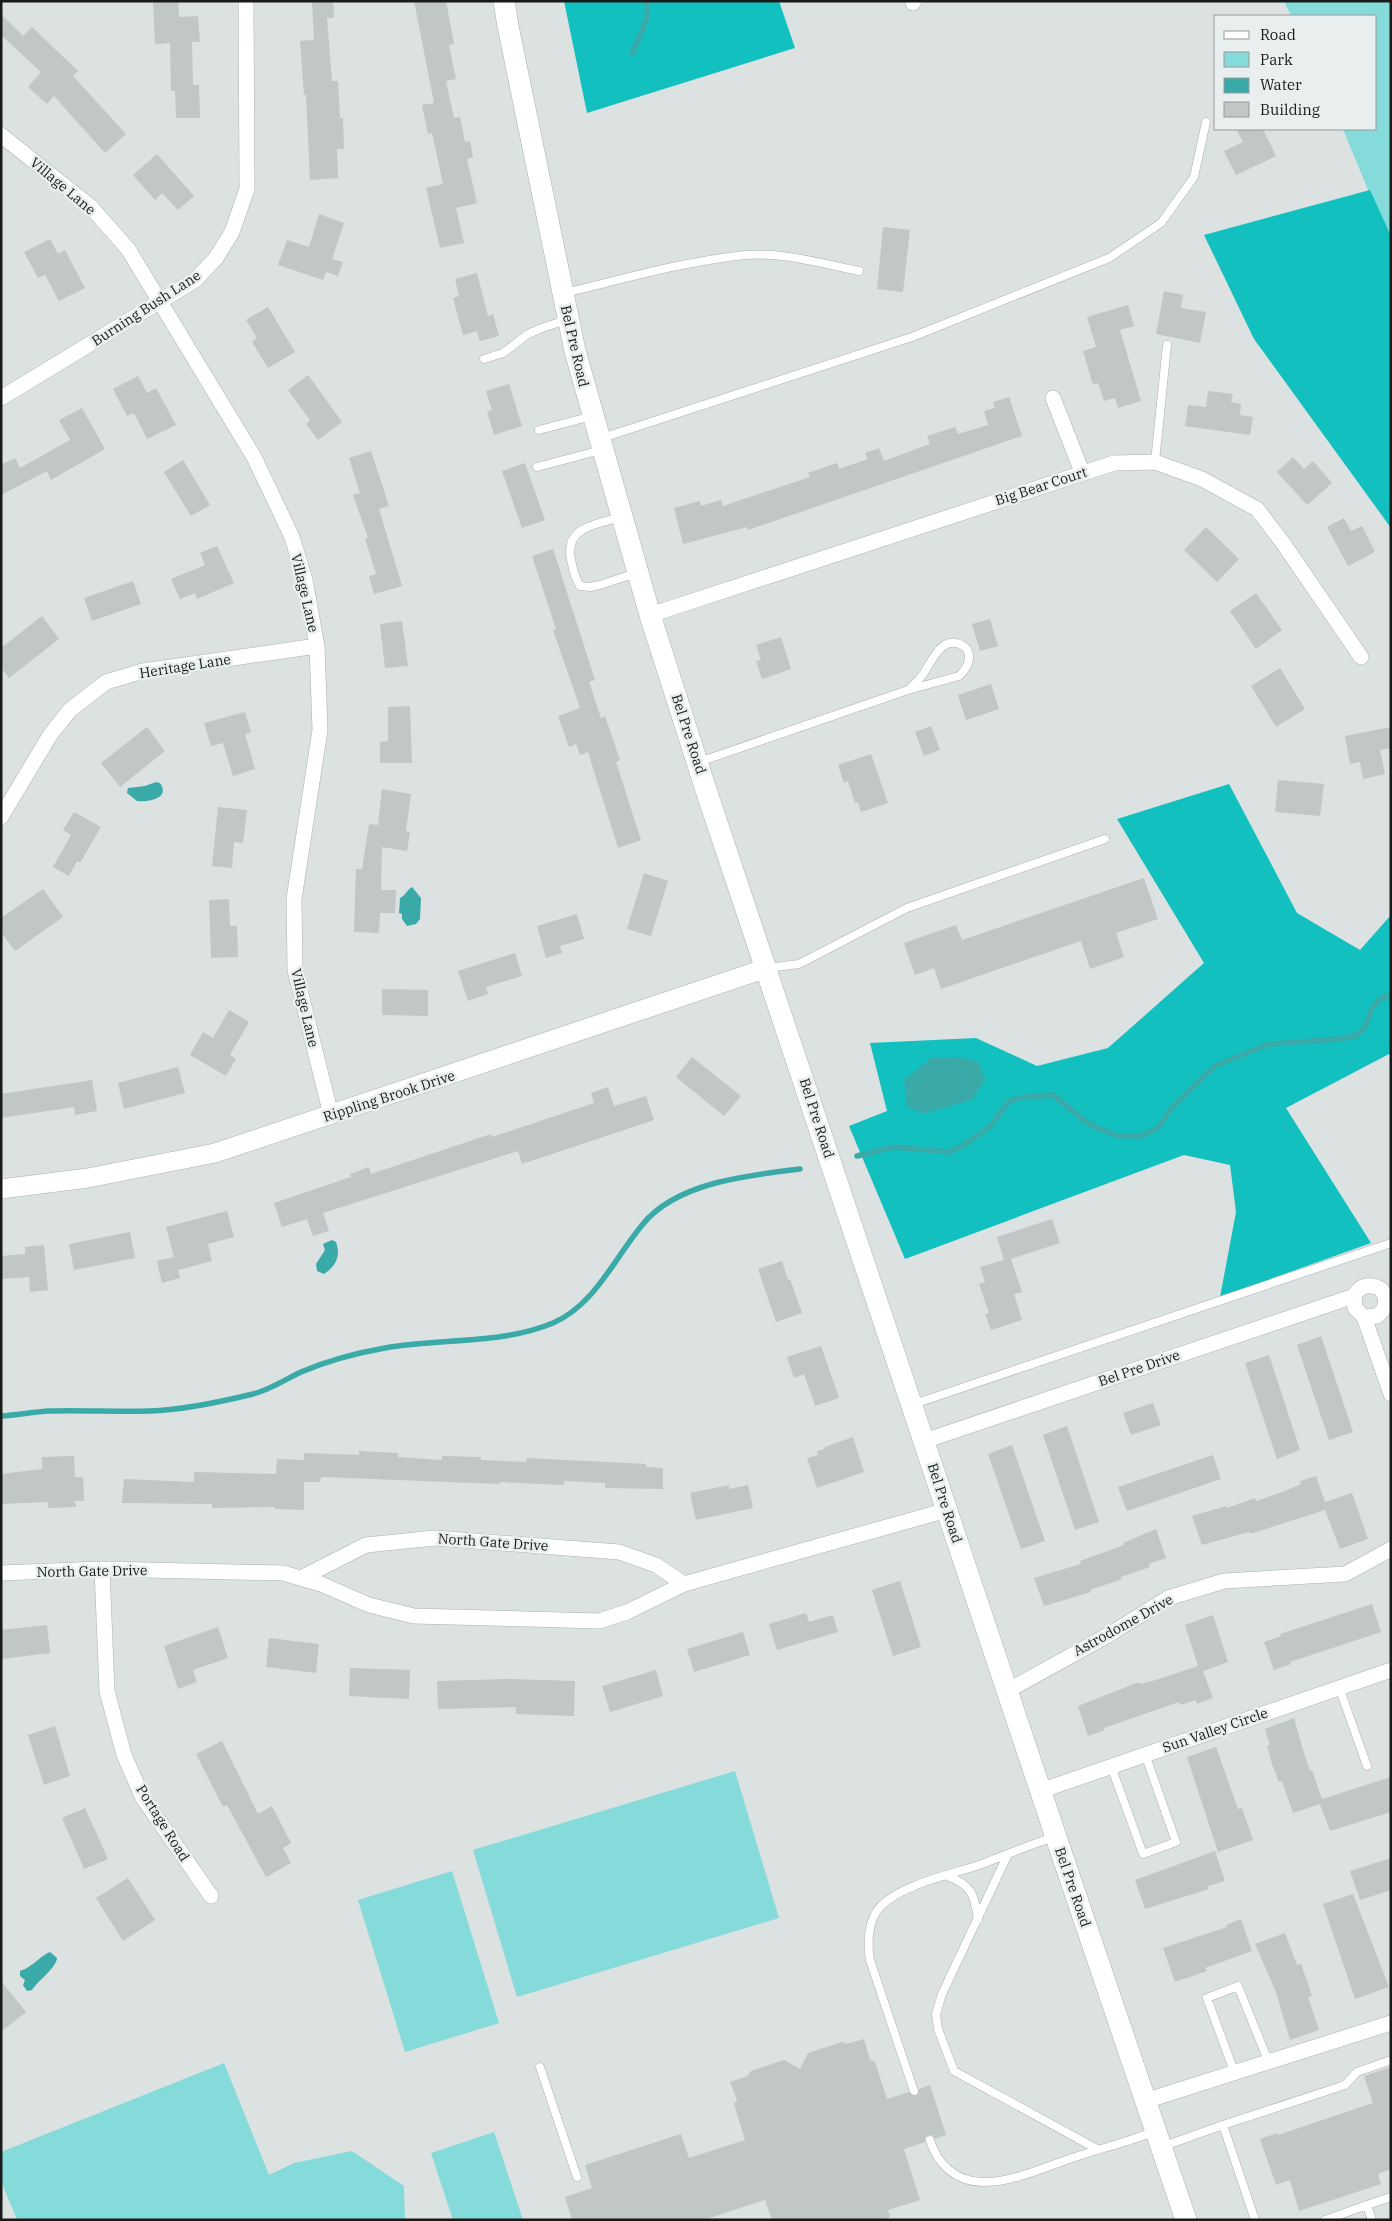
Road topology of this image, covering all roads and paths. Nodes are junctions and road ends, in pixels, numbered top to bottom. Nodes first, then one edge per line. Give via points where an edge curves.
1 (246, 1) edge
2 (504, 1) edge
3 (1206, 122) dead end
4 (1, 135) edge
5 (859, 271) dead end
6 (562, 293) junction
7 (158, 302) junction
8 (568, 319) junction
9 (1167, 344) dead end
10 (484, 359) dead end
11 (1, 398) edge
12 (1053, 398) dead end
13 (592, 416) junction
14 (540, 430) dead end
15 (601, 444) junction
16 (1155, 462) junction
17 (537, 467) dead end
18 (1082, 472) junction
19 (622, 517) junction
20 (638, 573) junction
21 (650, 615) junction
22 (317, 646) junction
23 (1361, 657) dead end
24 (908, 690) junction
25 (698, 763) junction
26 (1, 818) edge
27 (1105, 838) dead end
28 (767, 968) junction
29 (331, 1115) junction
30 (1, 1190) edge
31 (1391, 1243) edge
32 (1354, 1296) junction
33 (1387, 1313) edge
34 (1364, 1317) junction
35 (1391, 1394) edge
36 (912, 1404) junction
37 (924, 1440) junction
38 (947, 1510) junction
39 (1391, 1549) edge
40 (102, 1568) junction
41 (1, 1573) edge
42 (301, 1578) junction
43 (684, 1584) junction
44 (1391, 1670) edge
45 (1339, 1687) junction
46 (1007, 1690) junction
47 (1145, 1754) junction
48 (1111, 1766) junction
49 (1367, 1766) dead end
50 (1040, 1791) junction
51 (1056, 1837) junction
52 (1008, 1854) junction
53 (947, 1876) junction
54 (211, 1896) dead end
55 (978, 1918) junction
56 (1391, 2023) edge
57 (1391, 2060) edge
58 (1269, 2063) junction
59 (540, 2067) dead end
60 (1236, 2074) junction
61 (914, 2091) dead end
62 (1146, 2101) junction
63 (1224, 2125) junction
64 (1159, 2139) junction
65 (930, 2140) dead end
66 (1097, 2149) junction
67 (577, 2177) dead end
68 (1391, 2198) edge
69 (1367, 2205) junction
70 (1186, 2220) edge
71 (1255, 2220) edge
72 (1326, 2220) edge
73 (1372, 2220) edge

1 - 7 street, Burning Bush Lane via 246,189 232,232 216,258 195,280
2 - 6 main road, Bel Pre Road
3 - 15 lane via 1194,177 1161,223 1109,258 912,337
4 - 7 street, Village Lane via 90,206 128,249
5 - 6 lane via 785,257 748,255 662,270
6 - 8 main road, Bel Pre Road
7 - 11 street, Burning Bush Lane
7 - 22 street, Village Lane via 254,457 292,537 305,580
8 - 10 lane via 528,334 503,353
8 - 13 main road, Bel Pre Road
9 - 16 lane
12 - 18 street
13 - 14 lane
13 - 15 main road, Bel Pre Road
15 - 17 lane
15 - 19 main road, Bel Pre Road
16 - 18 street, Big Bear Court via 1114,463
16 - 23 street, Big Bear Court via 1202,479 1257,509
18 - 21 street, Big Bear Court
19 - 20 main road, Bel Pre Road
19 - 20 lane via 586,528 572,540 569,546 573,568 580,586 590,587
20 - 21 main road, Bel Pre Road
21 - 25 main road, Bel Pre Road
22 - 26 street, Heritage Lane via 144,671 106,682 70,710 50,735
22 - 29 street, Village Lane via 320,730 294,899 295,970
24 - 24 lane via 918,681 940,647 958,644 967,649 969,660 959,676
24 - 25 lane
25 - 28 main road, Bel Pre Road
27 - 28 lane via 907,908 798,964
28 - 29 street, Rippling Brook Drive
28 - 36 main road, Bel Pre Road
29 - 30 street, Rippling Brook Drive via 215,1153 88,1178
31 - 36 lane
32 - 33 street, Bel Pre Drive via 1363,1286 1375,1286 1384,1294
32 - 34 street via 1355,1308
32 - 37 street, Bel Pre Drive
33 - 34 street, Bel Pre Drive
34 - 35 street
36 - 37 main road, Bel Pre Road
37 - 38 main road, Bel Pre Road
38 - 43 street, North Gate Drive
38 - 46 main road, Bel Pre Road
39 - 46 street, Astrodome Drive via 1345,1574 1224,1580 1168,1598
40 - 41 street, North Gate Drive
40 - 42 street, North Gate Drive via 283,1573
40 - 54 street, Portage Road via 107,1691 124,1755 143,1798
42 - 43 street, North Gate Drive via 369,1605 414,1616 599,1621 628,1612
42 - 43 street, North Gate Drive via 366,1545 435,1538 619,1552 656,1565
44 - 45 street, Sun Valley Circle
45 - 47 street, Sun Valley Circle
45 - 49 lane
46 - 50 main road, Bel Pre Road
47 - 48 street, Sun Valley Circle
47 - 48 lane via 1176,1842 1143,1854
48 - 50 street, Sun Valley Circle
50 - 51 main road, Bel Pre Road
51 - 52 lane
51 - 62 main road, Bel Pre Road
52 - 53 lane
52 - 55 lane
53 - 55 lane via 969,1888 975,1899
53 - 61 lane via 904,1890 880,1907 869,1936 870,1960
55 - 66 lane via 938,2004 938,2029 954,2071
56 - 58 street
57 - 63 lane via 1357,2072 1345,2085
58 - 60 street
58 - 60 lane via 1238,1986 1207,1998
59 - 67 lane
60 - 62 street
62 - 64 main road, Bel Pre Road
63 - 64 lane
63 - 71 lane
64 - 66 lane
64 - 70 main road, Bel Pre Road
65 - 66 lane via 934,2153 946,2170 982,2182 1007,2179
68 - 69 lane
69 - 72 lane
69 - 73 lane

